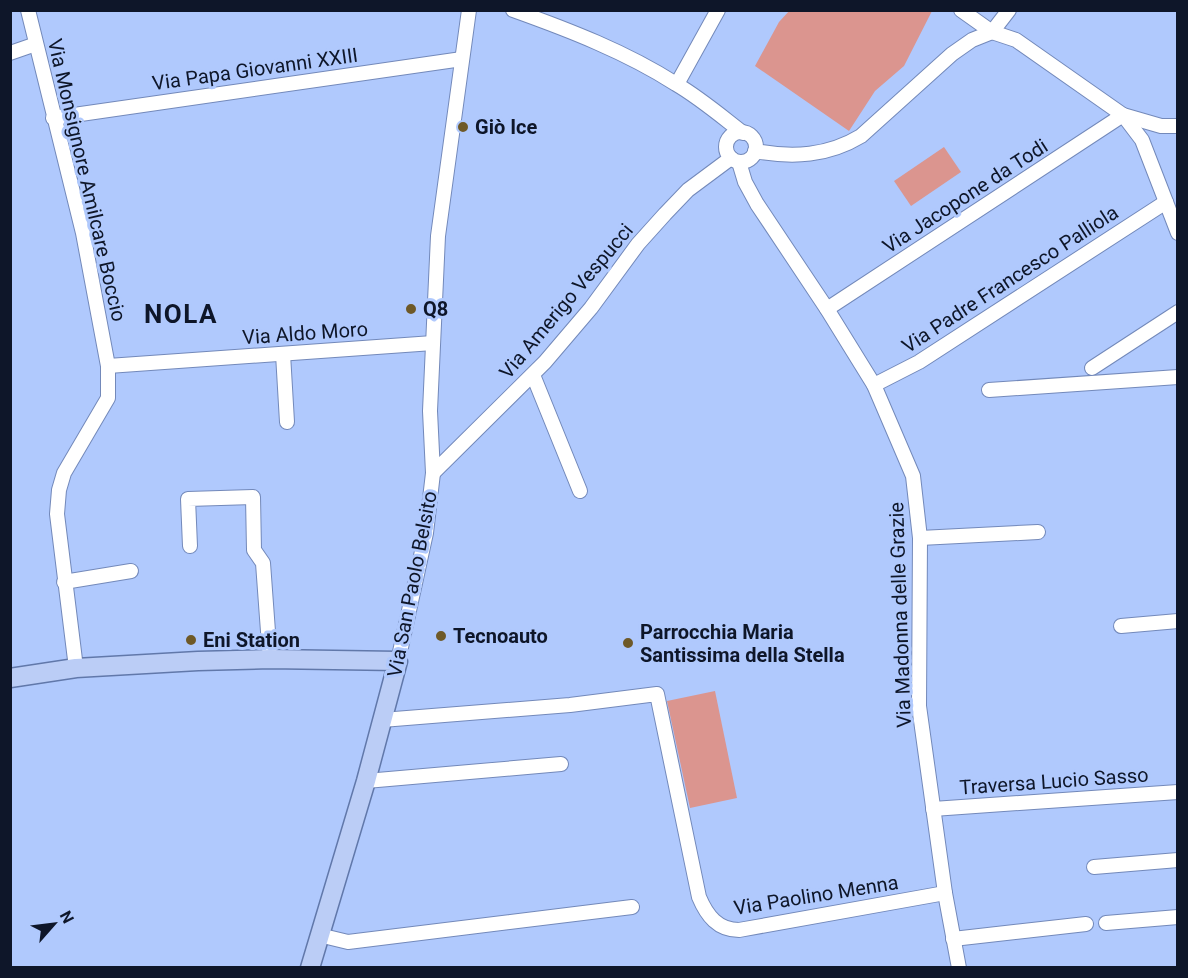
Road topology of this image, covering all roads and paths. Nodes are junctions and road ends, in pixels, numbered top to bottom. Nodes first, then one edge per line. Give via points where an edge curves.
1 (28, 10) edge
2 (469, 10) edge
3 (513, 10) edge
4 (718, 10) edge
5 (961, 10) edge
6 (1009, 10) edge
7 (992, 32) junction
8 (36, 44) junction
9 (10, 53) edge
10 (462, 59) junction
11 (677, 84) junction
12 (1124, 115) junction
13 (53, 118) junction
14 (1178, 126) edge
15 (743, 132) junction
16 (755, 151) junction
17 (735, 160) junction
18 (1166, 202) junction
19 (1178, 233) edge
20 (827, 309) junction
21 (1178, 312) edge
22 (433, 343) junction
23 (283, 354) junction
24 (108, 366) junction
25 (1092, 368) dead end
26 (533, 375) junction
27 (1178, 377) edge
28 (874, 385) junction
29 (989, 390) dead end
30 (287, 422) dead end
31 (433, 473) junction
32 (580, 491) dead end
33 (1038, 532) dead end
34 (920, 538) junction
35 (190, 546) dead end
36 (132, 572) dead end
37 (64, 582) junction
38 (1178, 621) edge
39 (1121, 626) dead end
40 (270, 659) junction
41 (398, 661) junction
42 (76, 668) junction
43 (10, 678) edge
44 (382, 720) junction
45 (561, 764) dead end
46 (366, 781) junction
47 (1178, 792) edge
48 (933, 809) junction
49 (1178, 860) edge
50 (1094, 867) dead end
51 (945, 893) junction
52 (632, 907) dead end
53 (1178, 917) edge
54 (1106, 923) dead end
55 (1086, 924) dead end
56 (320, 935) junction
57 (953, 939) junction
58 (310, 968) edge
59 (959, 968) edge

1 - 8 street, Via Monsignore Amilcare Boccio
2 - 10 street, Via San Paolo Belsito
3 - 11 street via 623,54
4 - 11 street
5 - 7 street
6 - 7 street
7 - 12 street via 1016,40
7 - 16 street via 952,54 848,144 806,155
8 - 9 street
8 - 13 street, Via Monsignore Amilcare Boccio
10 - 13 street, Via Papa Giovanni XXIII
10 - 22 street, Via San Paolo Belsito via 438,236
11 - 15 street
12 - 14 street via 1161,126
12 - 18 street via 1142,140
12 - 20 street, Via Jacopone da Todi
13 - 24 street, Via Monsignore Amilcare Boccio via 83,233
15 - 16 street via 753,138
15 - 17 street via 728,141 726,150
16 - 17 street via 750,158
17 - 20 street, Via Madonna delle Grazie via 757,204
17 - 26 street, Via Amerigo Vespucci via 688,190 664,214
18 - 19 street
18 - 28 street, Via Padre Francesco Palliola via 919,362
20 - 28 street, Via Madonna delle Grazie
21 - 25 street
22 - 23 street, Via Aldo Moro
22 - 31 street, Via San Paolo Belsito
23 - 24 street, Via Aldo Moro
23 - 30 street
24 - 37 street, Via Monsignore Amilcare Boccio via 108,398 64,473 59,490 57,514
26 - 31 street, Via Amerigo Vespucci
26 - 32 street
27 - 29 street
28 - 34 street, Via Madonna delle Grazie via 913,476
31 - 41 street, Via San Paolo Belsito via 426,533
33 - 34 street
34 - 48 street, Via Madonna delle Grazie via 919,706
35 - 40 street via 188,499 253,497 254,550 263,562
36 - 37 street
37 - 42 street, Via Monsignore Amilcare Boccio
38 - 39 street
40 - 41 main road
40 - 42 main road
41 - 44 main road, Via San Paolo Belsito
42 - 43 main road
44 - 46 main road, Via San Paolo Belsito
44 - 51 street, Via Paolino Menna via 657,694 699,897 714,921 739,930
45 - 46 street
46 - 56 main road, Via San Paolo Belsito
47 - 48 street, Traversa Lucio Sasso
48 - 51 street, Via Madonna delle Grazie
49 - 50 street
51 - 57 street, Via Madonna delle Grazie
52 - 56 street via 348,942
53 - 54 street
55 - 57 street
56 - 58 main road, Via San Paolo Belsito
57 - 59 street, Via Madonna delle Grazie

